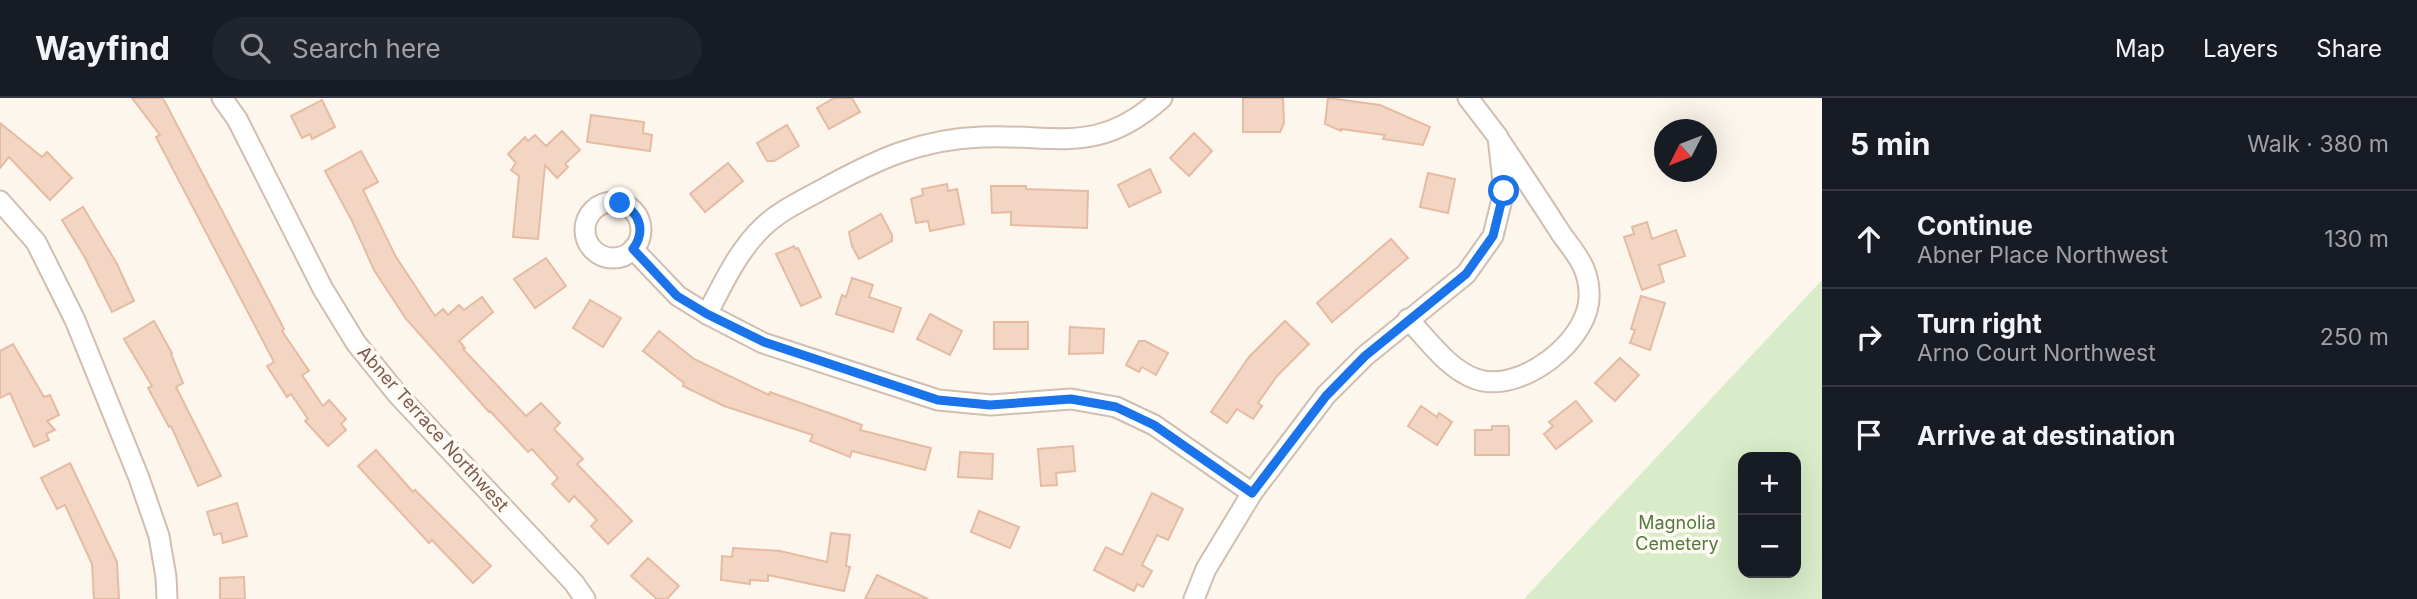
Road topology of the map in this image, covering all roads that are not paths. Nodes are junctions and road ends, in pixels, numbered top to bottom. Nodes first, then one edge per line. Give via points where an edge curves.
1 (222, 98) edge
2 (1162, 98) edge
3 (1468, 98) edge
4 (1498, 137) junction
5 (0, 201) edge
6 (633, 249) dead end
7 (707, 314) junction
8 (1408, 320) junction
9 (1252, 493) junction
10 (167, 599) edge
11 (584, 599) edge
12 (1194, 599) edge

1 - 11 street, Abner Terrace Northwest via 356,343
2 - 7 street via 1143,115 1106,134 1072,140 950,139 907,148 866,164 764,226 738,257
3 - 4 street
4 - 8 street via 1504,191 1493,236 1466,274
4 - 8 street via 1585,269 1590,295 1583,323 1569,342 1532,372 1493,383 1458,371
5 - 10 street via 36,242 75,320 159,537
6 - 7 street via 677,296
7 - 9 street via 764,342 938,400 990,405 1071,399 1116,407 1154,425
8 - 9 street via 1326,396
9 - 12 street via 1206,569

